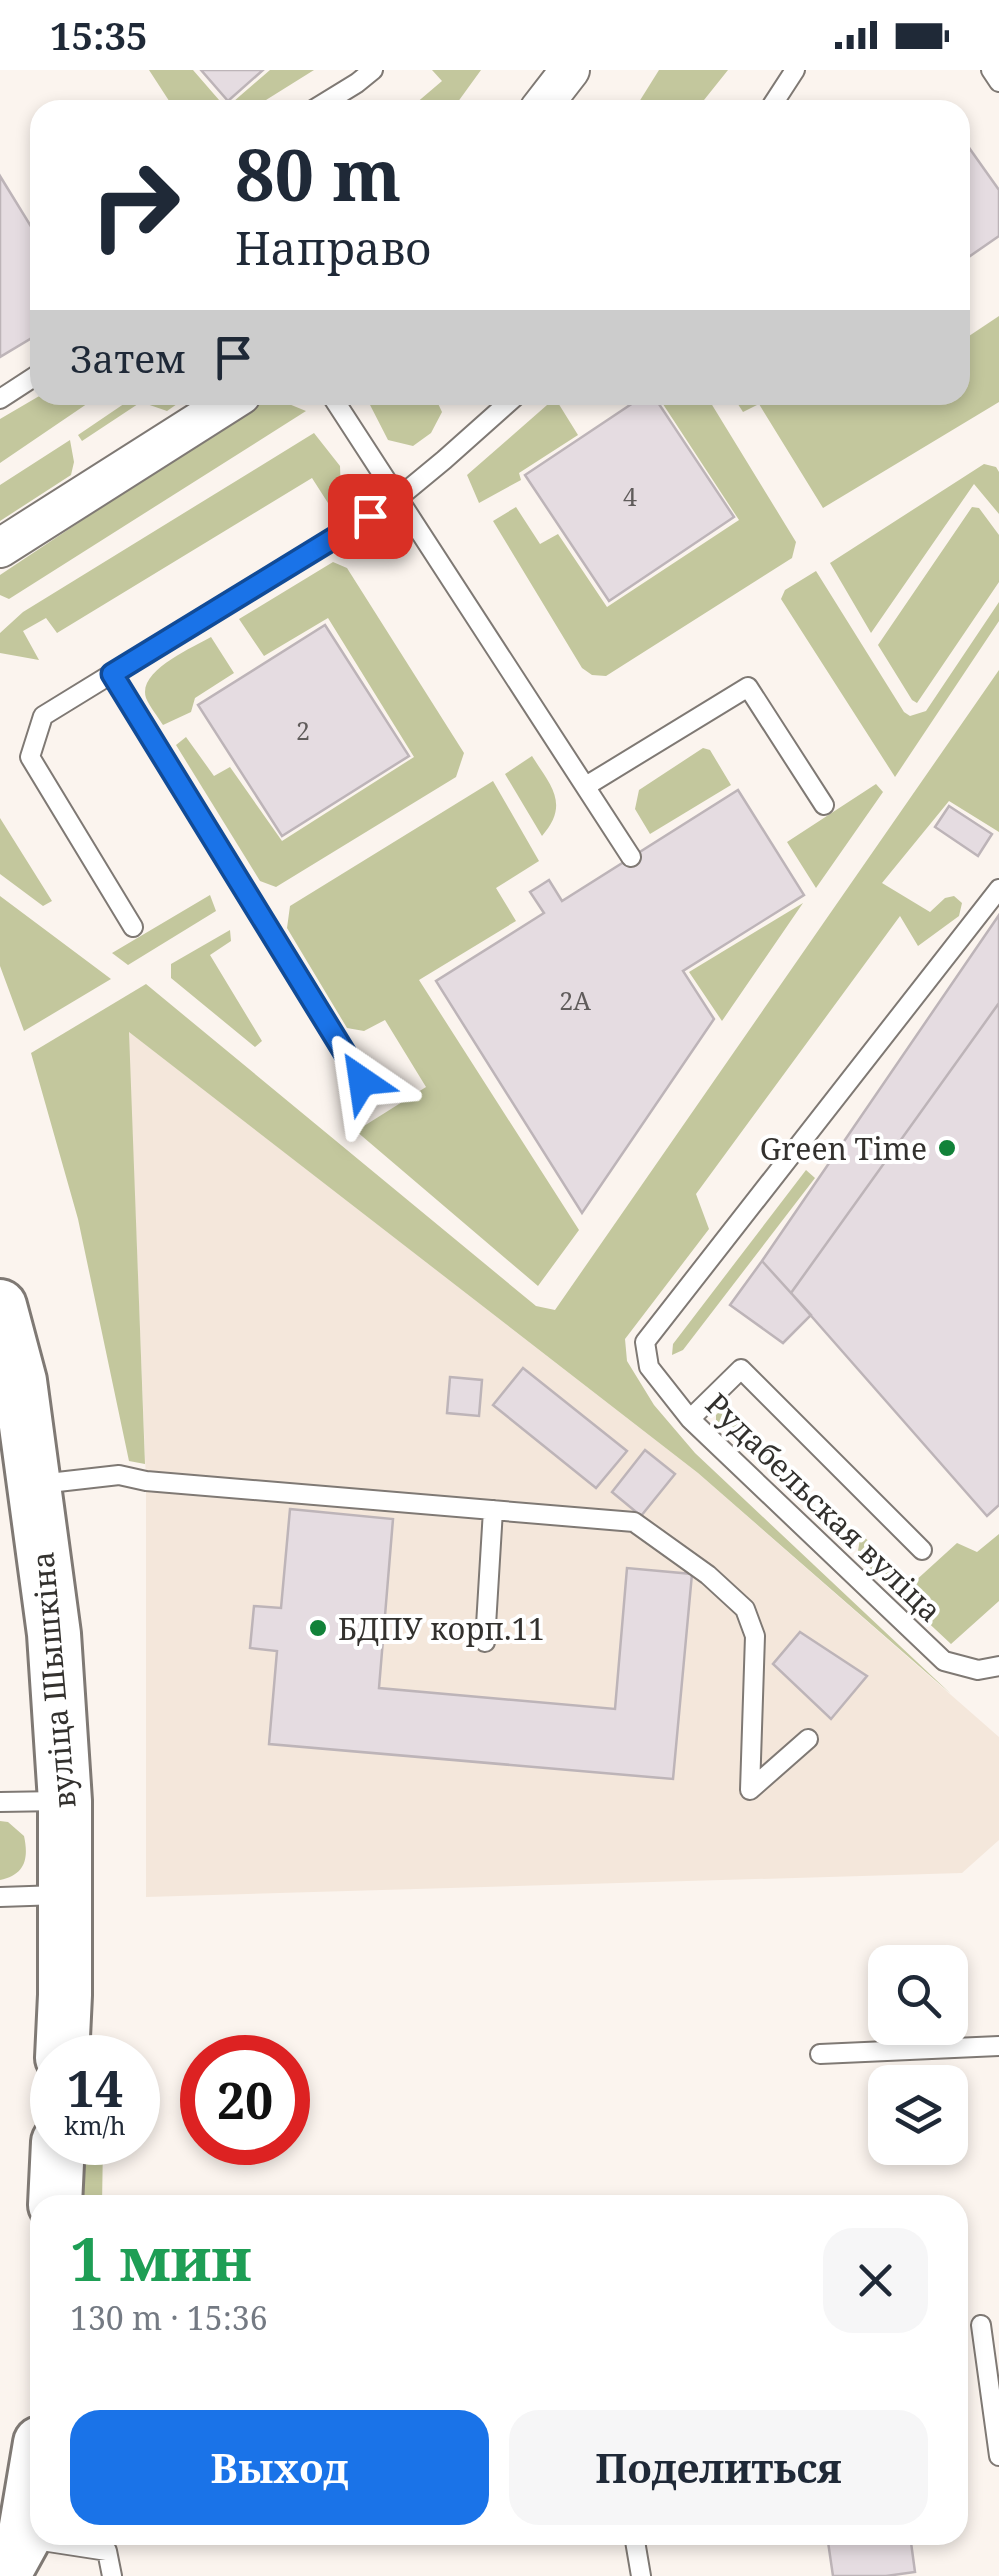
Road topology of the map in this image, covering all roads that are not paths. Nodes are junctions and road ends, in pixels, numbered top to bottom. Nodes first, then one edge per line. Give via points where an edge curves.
1 (373, 70) edge
2 (570, 70) edge
3 (794, 70) edge
4 (991, 70) edge
5 (999, 82) edge
6 (330, 100) edge
7 (547, 100) edge
8 (775, 100) edge
9 (30, 380) edge
10 (0, 399) edge
11 (225, 405) edge
12 (338, 405) edge
13 (506, 405) edge
14 (398, 498) junction
15 (0, 548) edge
16 (112, 674) junction
17 (586, 786) junction
18 (824, 805) dead end
19 (631, 858) dead end
20 (999, 889) edge
21 (134, 928) dead end
22 (362, 1081) dead end
23 (0, 1306) edge
24 (690, 1420) junction
25 (34, 1484) junction
26 (494, 1510) junction
27 (922, 1550) dead end
28 (485, 1642) dead end
29 (999, 1666) edge
30 (808, 1739) dead end
31 (65, 1800) junction
32 (0, 1802) edge
33 (65, 1895) junction
34 (0, 1897) edge
35 (63, 2035) edge
36 (999, 2046) edge
37 (820, 2054) dead end
38 (57, 2165) edge
39 (55, 2195) edge
40 (981, 2325) dead end
41 (999, 2456) edge
42 (30, 2485) edge
43 (636, 2545) edge
44 (13, 2557) edge
45 (112, 2576) edge
46 (641, 2576) edge

1 - 6 lane
2 - 7 street
3 - 8 lane
4 - 5 lane
9 - 10 lane
11 - 15 street
12 - 14 lane
13 - 14 lane
14 - 16 lane
14 - 17 lane
16 - 21 lane via 43,716 30,757
16 - 22 lane
17 - 18 lane via 748,686
17 - 19 lane
20 - 24 lane, Рудабельская вуліца via 645,1342 649,1368
23 - 25 main road, вуліца Шышкіна via 20,1381
24 - 27 lane via 742,1368
24 - 29 lane, Рудабельская вуліца via 944,1660 978,1670
25 - 26 lane via 119,1475
25 - 31 main road, вуліца Шышкіна via 54,1634
26 - 28 lane
26 - 30 lane via 634,1522 745,1608 755,1636 750,1790
31 - 32 lane
31 - 33 main road, вуліца Шышкіна
33 - 34 lane
33 - 35 main road, вуліца Шышкіна
36 - 37 lane
38 - 39 main road
40 - 41 lane
42 - 44 main road
43 - 46 lane
44 - 45 lane via 106,2551

